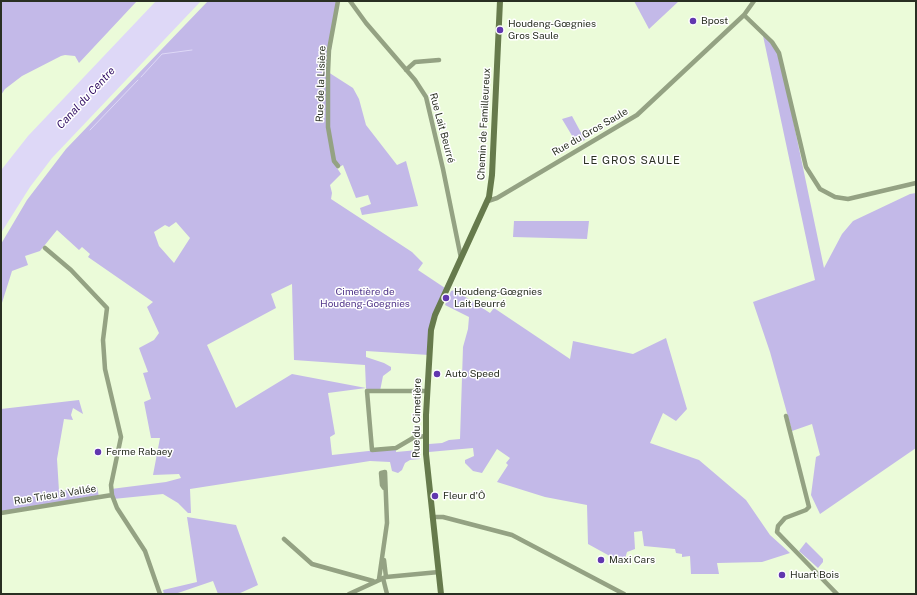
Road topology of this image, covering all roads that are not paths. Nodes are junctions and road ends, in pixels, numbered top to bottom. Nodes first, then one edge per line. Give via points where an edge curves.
1 (338, 1) edge
2 (350, 1) edge
3 (500, 1) edge
4 (754, 1) edge
5 (744, 14) junction
6 (439, 60) dead end
7 (406, 70) junction
8 (338, 166) dead end
9 (916, 183) edge
10 (488, 201) junction
11 (45, 248) dead end
12 (466, 249) joint
13 (461, 260) junction
14 (427, 391) junction
15 (786, 416) dead end
16 (425, 436) junction
17 (383, 472) dead end
18 (112, 495) junction
19 (1, 513) edge
20 (432, 517) junction
21 (284, 539) dead end
22 (383, 556) junction
23 (438, 572) junction
24 (383, 578) junction
25 (373, 581) junction
26 (160, 594) edge
27 (349, 594) edge
28 (387, 594) edge
29 (441, 594) edge
30 (624, 594) edge
31 (837, 594) edge

1 - 8 street, Rue de la Lisière via 329,50 328,107 333,157
2 - 7 street, Rue Lait Beurré
3 - 10 street, Chemin de Familleureux via 492,175
4 - 5 street, Rue du Gros Saule
5 - 9 street via 772,42 779,53 806,167 820,189 835,197 848,199
5 - 10 street, Rue du Gros Saule via 637,115
6 - 7 street via 415,62
7 - 13 street, Rue Lait Beurré via 424,92 428,102
10 - 12 street, Chemin de Familleureux
11 - 18 street via 72,270 107,308 103,340 105,369 121,437 111,485
12 - 13 street, Rue du Cimetière
13 - 14 street, Rue du Cimetière via 433,322 428,355
14 - 16 street, Rue du Cimetière
14 - 16 street via 367,391 372,450 396,448 413,438
15 - 31 street via 809,506 806,510 785,518 778,526 777,532
16 - 20 street, Rue du Cimetière
17 - 22 street via 387,523
18 - 19 street, Rue Trieu à Vallée
18 - 26 street via 117,508 145,551
20 - 23 street, Rue du Cimetière
20 - 30 street via 443,517 512,535
21 - 25 street via 312,564
22 - 24 street
22 - 24 street
23 - 24 street
23 - 29 street, Rue du Cimetière
24 - 25 street
24 - 28 street
25 - 27 street

